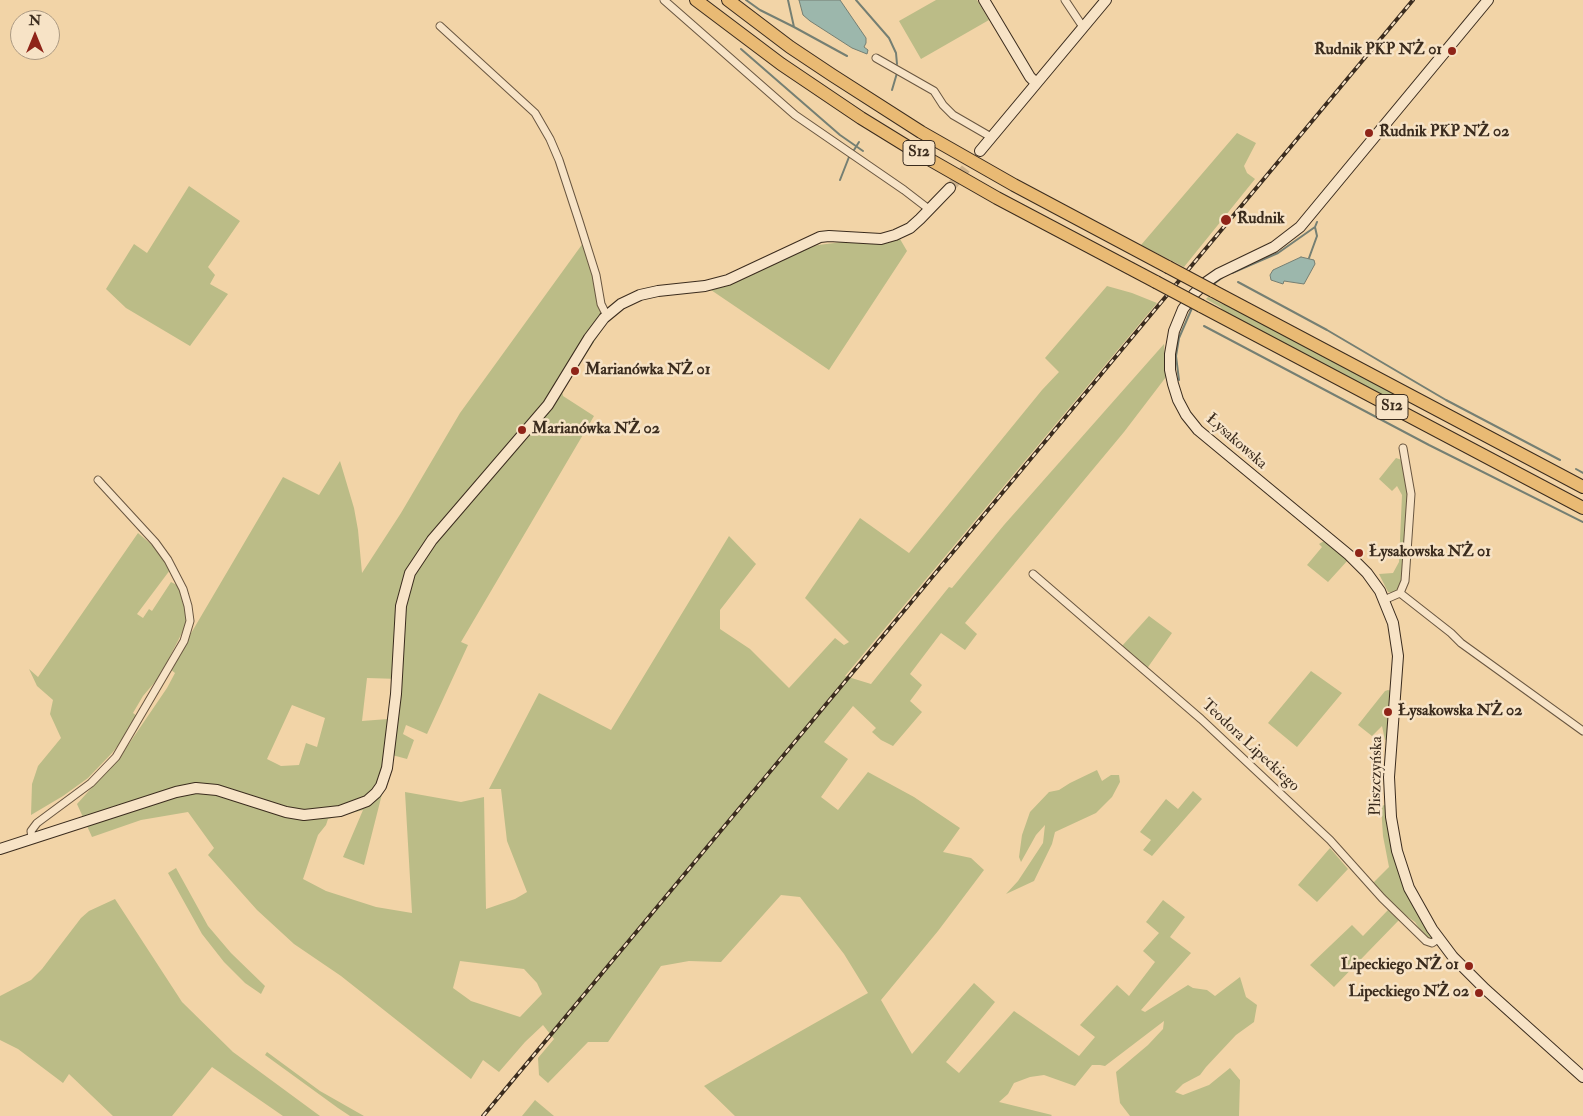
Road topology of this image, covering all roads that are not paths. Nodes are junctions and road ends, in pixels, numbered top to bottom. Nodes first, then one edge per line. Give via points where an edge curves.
1 (664, 0) edge
2 (696, 0) edge
3 (728, 0) edge
4 (984, 0) edge
5 (1065, 0) edge
6 (1106, 0) edge
7 (1488, 0) edge
8 (440, 26) dead end
9 (1083, 28) junction
10 (876, 58) dead end
11 (1036, 83) junction
12 (991, 137) junction
13 (980, 151) tunnel mouth
14 (950, 188) tunnel mouth
15 (930, 210) junction
16 (607, 316) junction
17 (1403, 448) dead end
18 (98, 480) dead end
19 (1583, 487) edge
20 (1583, 508) edge
21 (1033, 574) dead end
22 (1400, 592) junction
23 (1384, 600) junction
24 (1583, 731) edge
25 (32, 838) junction
26 (0, 849) edge
27 (1438, 939) junction
28 (1583, 1077) edge

1 - 15 street via 795,115
2 - 20 highway, S12, bridge via 781,64 898,140 998,198
3 - 19 highway, S12, bridge via 825,70 921,132 1014,185
4 - 11 street
5 - 9 street
6 - 9 street
7 - 23 street, Łysakowska via 1316,210 1281,243 1205,283 1178,318 1172,337 1171,377 1181,406 1198,430 1356,562
8 - 16 street via 535,113 559,160
9 - 11 street
10 - 12 street via 934,91 953,115
11 - 12 street
12 - 13 street
14 - 15 street
15 - 16 street via 910,228 892,237 820,237 728,280 645,294 626,302
16 - 25 street via 593,332 545,410 432,540 410,573 401,606 397,688 387,768 383,783 374,796 348,809 304,815 217,790 196,788
17 - 22 street via 1411,494 1405,581
18 - 25 street via 168,560 187,600 190,614 188,631 116,757 91,783 37,823 31,831
21 - 27 street, Teodora Lipeckiego via 1208,725 1330,840 1426,941 1432,943
22 - 23 street
22 - 24 street via 1460,644
23 - 27 street, Pliszczyńska via 1395,628 1398,656 1389,777 1392,828 1409,888
25 - 26 street
27 - 28 street, Pliszczyńska via 1468,973

